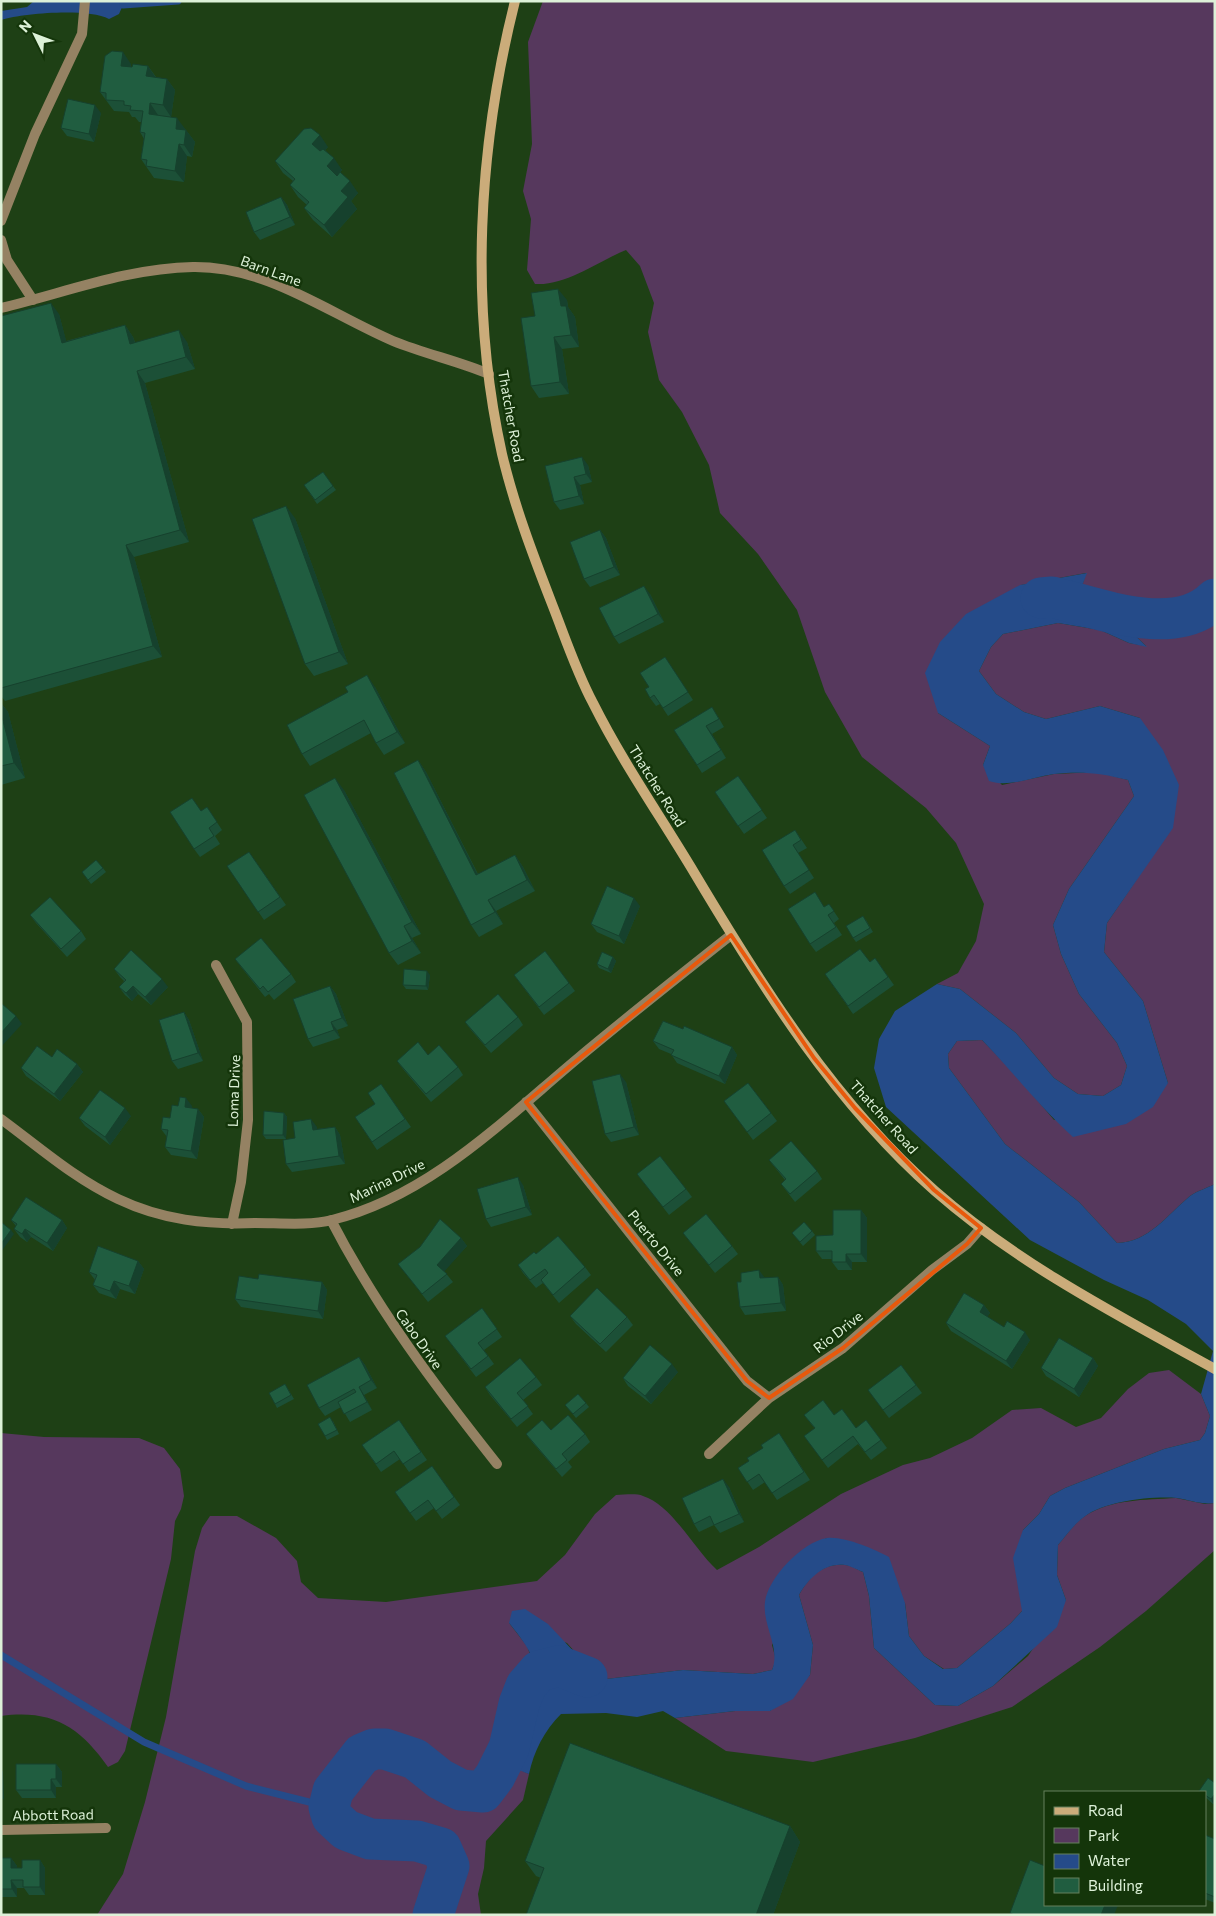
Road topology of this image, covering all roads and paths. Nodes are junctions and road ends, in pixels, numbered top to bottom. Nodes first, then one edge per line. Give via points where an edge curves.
1 (85, 1) edge
2 (515, 1) edge
3 (1, 221) edge
4 (1, 240) edge
5 (33, 300) junction
6 (1, 308) edge
7 (490, 374) junction
8 (731, 935) junction
9 (216, 965) dead end
10 (526, 1102) junction
11 (1, 1119) edge
12 (331, 1220) junction
13 (232, 1224) junction
14 (981, 1228) junction
15 (1215, 1369) edge
16 (769, 1398) junction
17 (709, 1454) dead end
18 (497, 1464) dead end
19 (106, 1828) dead end
20 (1, 1830) edge

1 - 3 street via 82,34 27,153
2 - 7 main road, Thatcher Road via 500,62 485,176 481,310
4 - 5 street via 6,260
5 - 6 street, Barn Lane
5 - 7 street, Barn Lane via 144,272 194,267 240,271 274,283 391,340
7 - 8 main road, Thatcher Road via 502,454 532,552 572,661 622,756
8 - 10 street, Marina Drive
8 - 14 main road, Thatcher Road via 814,1058 855,1108 934,1190
9 - 13 street, Loma Drive via 247,1022 248,1120 241,1182
10 - 12 street, Marina Drive via 431,1176 371,1207
10 - 16 street, Puerto Drive via 747,1381
11 - 13 street, Marina Drive via 77,1176 117,1199 184,1221
12 - 13 street, Marina Drive
12 - 18 street, Cabo Drive via 389,1320 434,1385
14 - 15 main road, Thatcher Road via 1033,1264
14 - 16 street, Rio Drive via 967,1244 932,1270 843,1348
16 - 17 street, Rio Drive
19 - 20 street, Abbott Road

